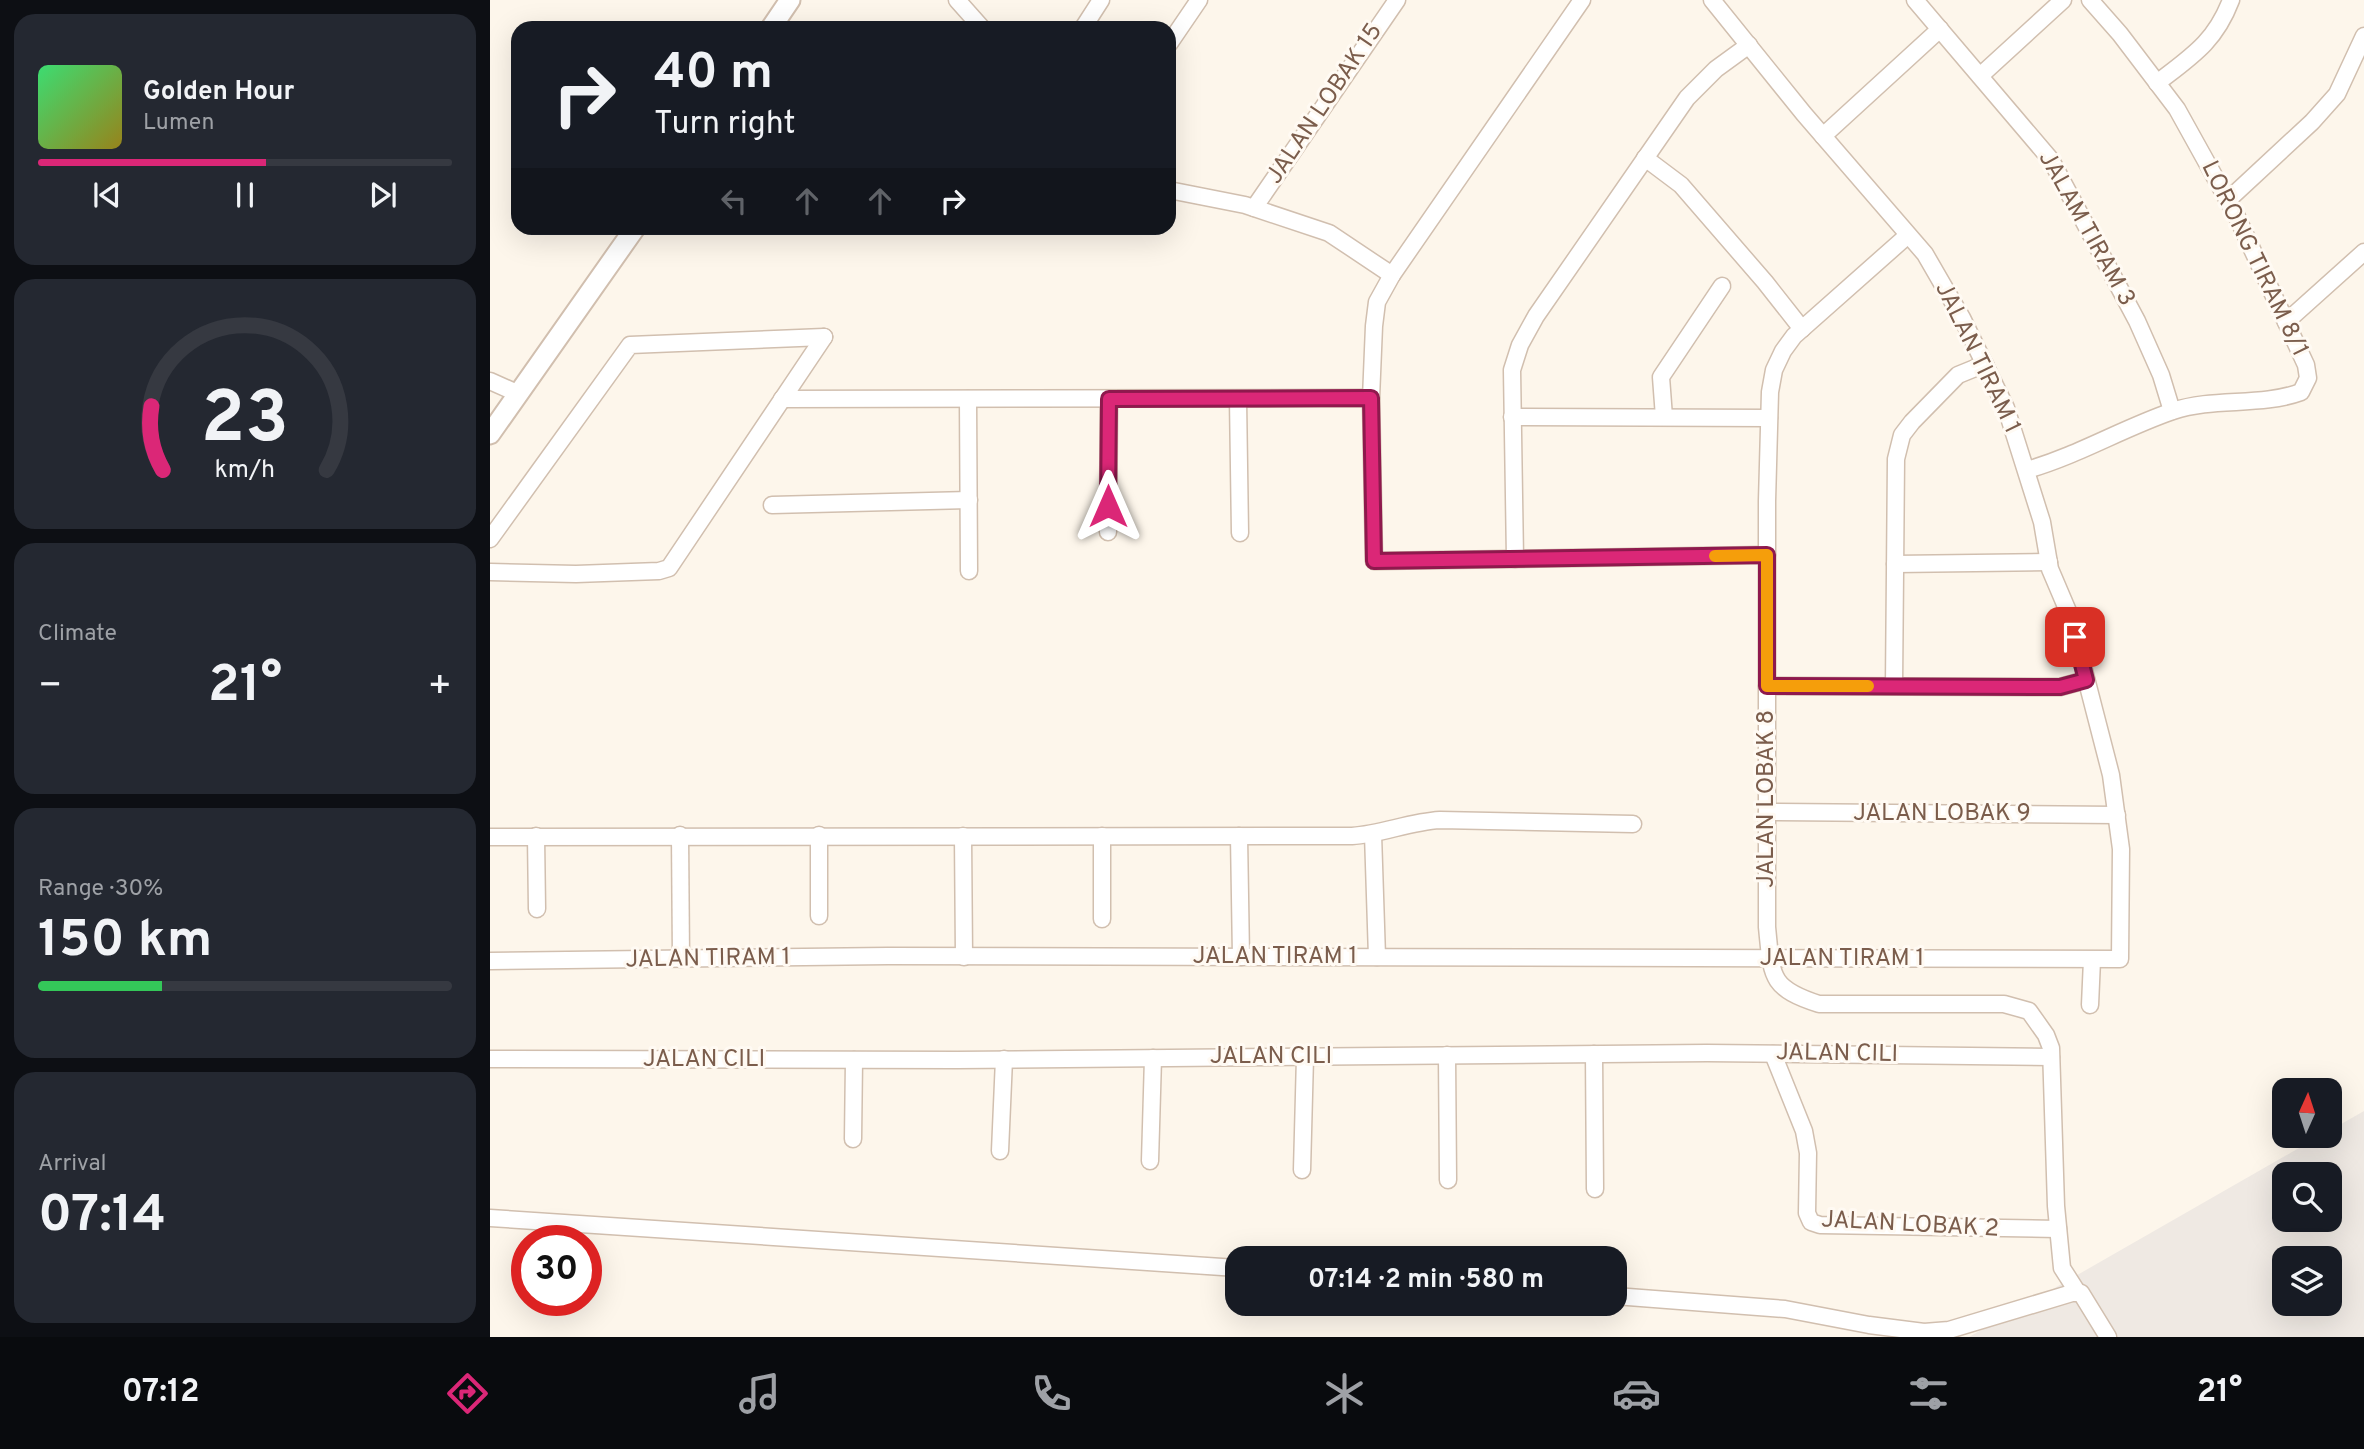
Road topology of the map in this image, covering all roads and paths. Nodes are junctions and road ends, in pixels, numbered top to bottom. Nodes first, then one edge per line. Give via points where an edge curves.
1 (790, 0) edge
2 (957, 0) edge
3 (1101, 0) edge
4 (1199, 0) edge
5 (1396, 0) edge
6 (1582, 0) edge
7 (1712, 0) edge
8 (1914, 0) edge
9 (2063, 0) edge
10 (2090, 0) edge
11 (2231, 0) edge
12 (776, 21) edge
13 (976, 21) edge
14 (1088, 21) edge
15 (1940, 29) junction
16 (1176, 34) edge
17 (2364, 36) edge
18 (1749, 45) junction
19 (1980, 76) junction
20 (2157, 83) junction
21 (1823, 136) junction
22 (1645, 158) junction
23 (1176, 191) edge
24 (2228, 200) junction
25 (1254, 208) junction
26 (630, 235) edge
27 (1908, 235) junction
28 (2364, 252) edge
29 (1392, 275) junction
30 (1722, 286) dead end
31 (2286, 322) junction
32 (1801, 329) junction
33 (1985, 364) junction
34 (490, 381) edge
35 (517, 393) junction
36 (1238, 398) junction
37 (1371, 398) junction
38 (782, 399) junction
39 (968, 399) junction
40 (1109, 399) junction
41 (2172, 411) junction
42 (1513, 417) junction
43 (1664, 417) junction
44 (1769, 418) junction
45 (490, 434) edge
46 (2027, 470) junction
47 (968, 500) junction
48 (772, 505) dead end
49 (1108, 532) dead end
50 (1240, 533) dead end
51 (490, 539) edge
52 (1767, 555) junction
53 (1515, 559) junction
54 (2049, 562) junction
55 (1895, 564) junction
56 (969, 571) dead end
57 (490, 572) edge
58 (2086, 680) junction
59 (1767, 686) junction
60 (1894, 686) junction
61 (1767, 812) junction
62 (2116, 815) junction
63 (1633, 824) dead end
64 (1373, 834) junction
65 (680, 835) junction
66 (819, 835) junction
67 (963, 835) junction
68 (536, 836) junction
69 (1102, 836) junction
70 (1239, 836) junction
71 (490, 837) edge
72 (537, 909) dead end
73 (819, 916) dead end
74 (1102, 919) dead end
75 (964, 957) junction
76 (1241, 957) junction
77 (1377, 957) junction
78 (1770, 958) junction
79 (681, 959) junction
80 (2092, 960) junction
81 (490, 961) edge
82 (2090, 1005) dead end
83 (1594, 1054) junction
84 (1773, 1054) junction
85 (1447, 1055) junction
86 (1305, 1057) junction
87 (2051, 1057) junction
88 (1153, 1058) junction
89 (490, 1059) edge
90 (1004, 1059) junction
91 (854, 1060) junction
92 (853, 1139) dead end
93 (1000, 1151) dead end
94 (1150, 1161) dead end
95 (1302, 1170) dead end
96 (1448, 1180) dead end
97 (1595, 1189) dead end
98 (490, 1218) edge
99 (2058, 1229) junction
100 (1225, 1267) edge
101 (2079, 1293) junction
102 (1627, 1297) edge
103 (2108, 1337) edge

1 - 12 street
2 - 13 street
3 - 14 street
4 - 16 street
5 - 25 street, JALAN LOBAK 15
6 - 29 street
7 - 18 street, JALAN TIRAM 1
8 - 15 street, JALAM TIRAM 3
9 - 19 street
10 - 20 street, LORONG TIRAM 8/1
11 - 20 street via 2223,22 2207,44
15 - 19 street, JALAM TIRAM 3
15 - 21 street
17 - 24 street via 2337,94
18 - 21 street, JALAN TIRAM 1
18 - 22 street via 1716,69 1687,99
19 - 41 street, JALAM TIRAM 3 via 2051,160 2137,321
20 - 24 street, LORONG TIRAM 8/1 via 2177,108
21 - 27 street, JALAN TIRAM 1
22 - 32 street via 1681,185
22 - 42 street via 1520,345 1512,370
23 - 25 street
24 - 31 street, LORONG TIRAM 8/1
25 - 29 street via 1329,233
26 - 35 street
27 - 32 street, JALAN LOBAK 8
27 - 33 street, JALAN TIRAM 1 via 1925,254
28 - 31 street
29 - 37 street via 1377,302
30 - 43 street via 1661,377
31 - 41 street, LORONG TIRAM 8/1 via 2306,365 2308,378 2301,392
32 - 44 street, JALAN LOBAK 8 via 1774,370
33 - 46 street, JALAN TIRAM 1
33 - 55 street via 1958,375 1902,435 1896,459
34 - 35 street
35 - 45 street
36 - 37 street
36 - 40 street
36 - 50 street
37 - 53 street via 1374,561
38 - 39 street
38 - 51 street via 824,337 630,345
38 - 57 street via 668,568 576,574
39 - 40 street
39 - 47 street
40 - 49 street
41 - 46 street, LORONG TIRAM 8/1 via 2061,460
42 - 43 street
42 - 53 street
43 - 44 street
44 - 52 street, JALAN LOBAK 8
46 - 54 street, JALAN TIRAM 1
47 - 48 street
47 - 56 street
52 - 53 street
52 - 59 street, JALAN LOBAK 8
54 - 55 street
54 - 58 street, JALAN TIRAM 1 via 2070,616
55 - 60 street
58 - 60 street via 2060,687
58 - 62 street, JALAN TIRAM 1 via 2111,775
59 - 60 street
59 - 61 street, JALAN LOBAK 8
61 - 62 street, JALAN LOBAK 9
61 - 78 street, JALAN LOBAK 8
62 - 80 street, JALAN TIRAM 1 via 2121,849 2120,959
63 - 64 street via 1418,821
64 - 70 street
64 - 77 street
65 - 66 street
65 - 68 street
65 - 79 street
66 - 67 street
66 - 73 street
67 - 69 street
67 - 75 street
68 - 71 street
68 - 72 street
69 - 70 street
69 - 74 street
70 - 76 street
75 - 76 street, JALAN TIRAM 1
75 - 79 street, JALAN TIRAM 1
76 - 77 street, JALAN TIRAM 1
77 - 78 street, JALAN TIRAM 1
78 - 80 street, JALAN TIRAM 1
78 - 87 street via 1774,978 1781,986 1819,1004 2004,1004 2029,1011 2046,1035
79 - 81 street, JALAN TIRAM 1
80 - 82 street
83 - 84 street, JALAN CILI
83 - 85 street, JALAN CILI
83 - 97 street
84 - 87 street, JALAN CILI
84 - 99 street, JALAN LOBAK 2 via 1804,1131 1811,1222
85 - 86 street, JALAN CILI
85 - 96 street
86 - 88 street, JALAN CILI
86 - 95 street
87 - 99 street
88 - 90 street, JALAN CILI
88 - 94 street
89 - 91 street, JALAN CILI
90 - 91 street, JALAN CILI
90 - 93 street
91 - 92 street
98 - 100 street
99 - 101 street via 2062,1268
101 - 102 street via 1950,1330 1924,1332 1785,1309
101 - 103 street

